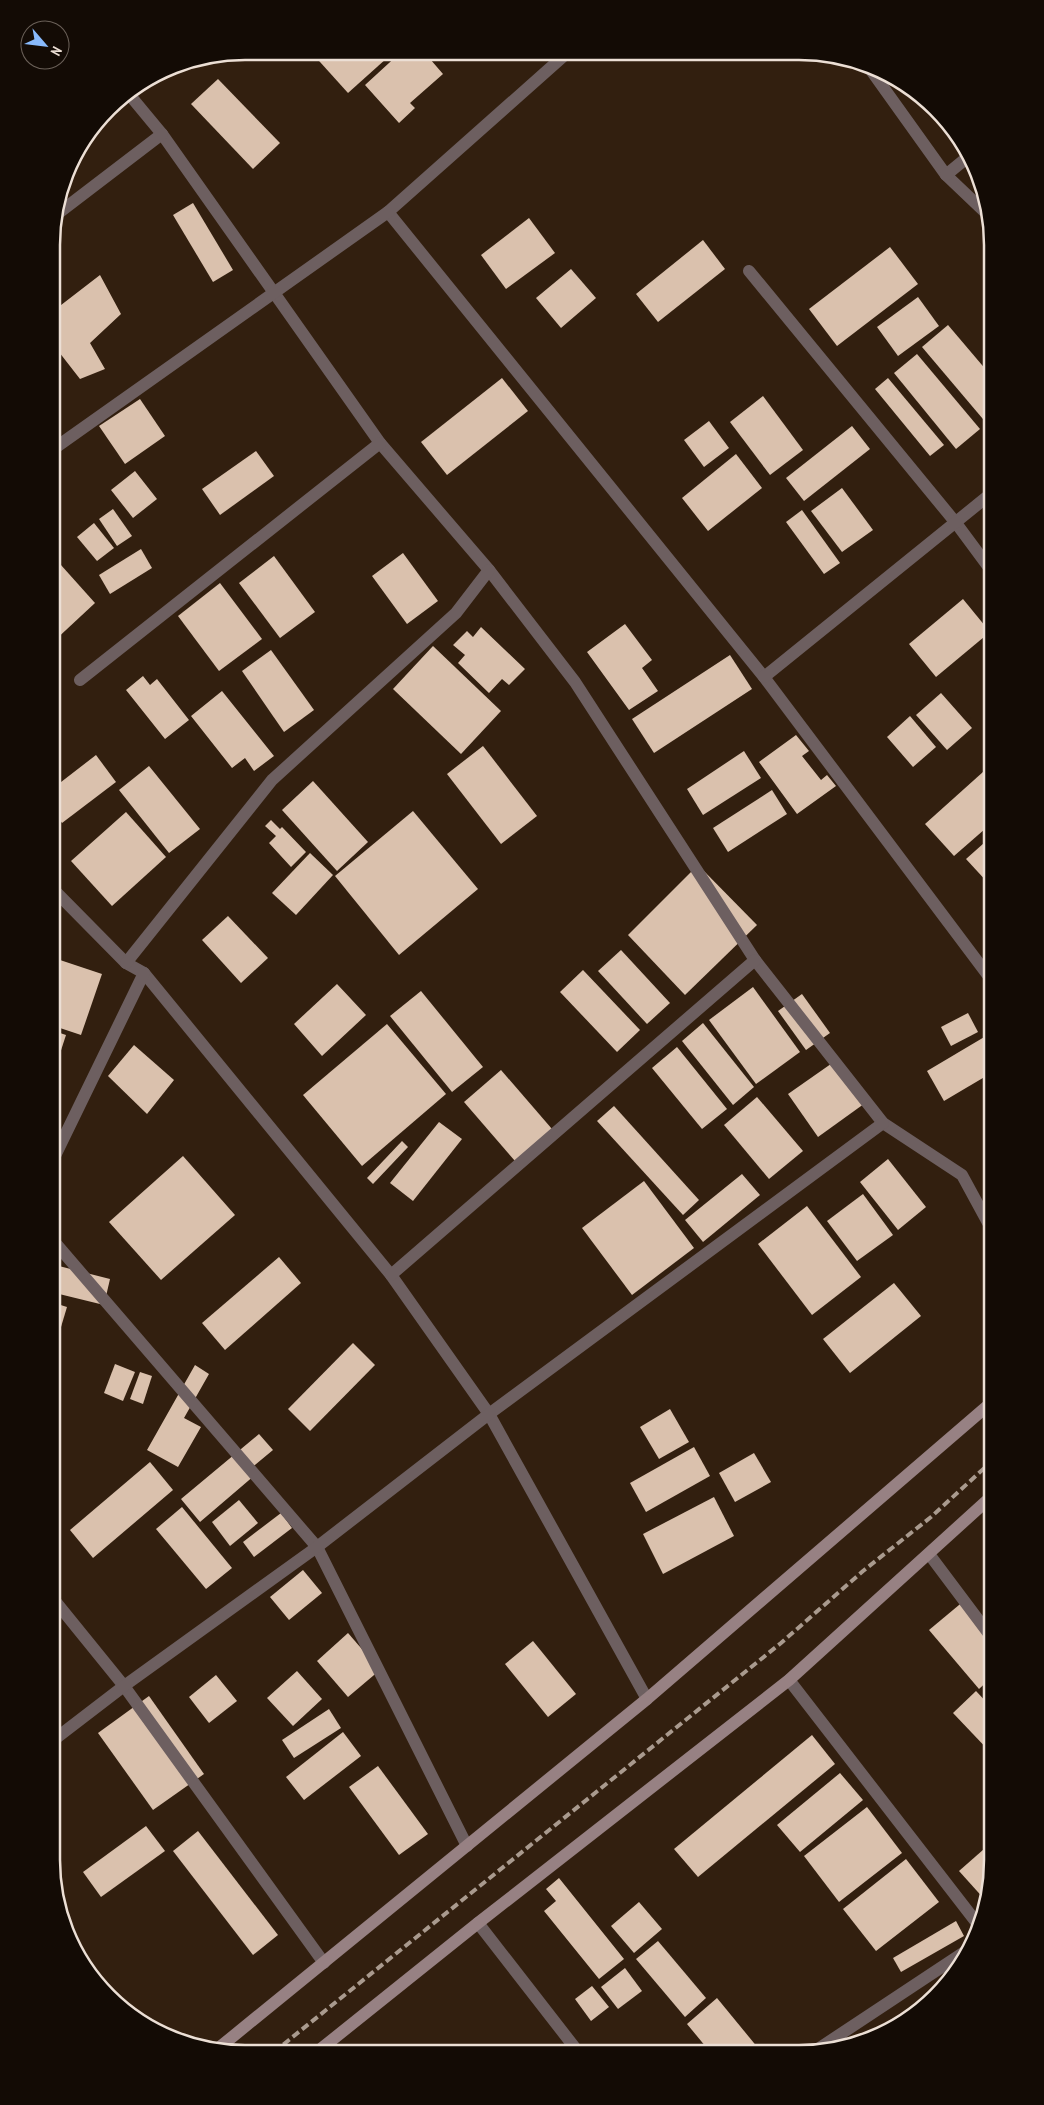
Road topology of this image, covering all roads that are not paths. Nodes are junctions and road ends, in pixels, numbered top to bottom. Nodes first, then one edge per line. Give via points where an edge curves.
1 (559, 60) edge
2 (876, 77) edge
3 (132, 98) edge
4 (162, 134) junction
5 (964, 160) edge
6 (946, 175) junction
7 (980, 207) edge
8 (64, 209) edge
9 (388, 212) junction
10 (749, 271) dead end
11 (274, 293) junction
12 (380, 443) junction
13 (60, 444) edge
14 (984, 500) edge
15 (956, 523) junction
16 (984, 561) edge
17 (489, 570) junction
18 (764, 677) junction
19 (80, 680) dead end
20 (60, 896) edge
21 (756, 960) junction
22 (126, 963) junction
23 (984, 970) edge
24 (144, 973) junction
25 (882, 1123) junction
26 (60, 1146) edge
27 (984, 1217) edge
28 (60, 1248) edge
29 (391, 1274) junction
30 (984, 1409) edge
31 (489, 1414) junction
32 (984, 1503) edge
33 (318, 1547) junction
34 (929, 1554) junction
35 (60, 1607) edge
36 (984, 1627) edge
37 (789, 1680) junction
38 (124, 1686) junction
39 (647, 1699) junction
40 (60, 1735) edge
41 (467, 1846) junction
42 (974, 1919) edge
43 (478, 1923) junction
44 (956, 1957) edge
45 (324, 1962) junction
46 (828, 2042) edge
47 (224, 2044) edge
48 (326, 2045) edge
49 (573, 2045) edge

1 - 9 street
2 - 6 street
3 - 4 street
4 - 8 street
4 - 11 street
5 - 6 street
6 - 7 street
9 - 11 street
9 - 18 street
10 - 15 street
11 - 12 street
11 - 13 street
12 - 17 street
12 - 19 street
14 - 15 street
15 - 16 street
15 - 18 street
17 - 21 street via 575,682
17 - 22 street via 456,613 272,780
18 - 23 street
20 - 22 street
21 - 25 street
21 - 29 street
22 - 24 street
24 - 26 street
24 - 29 street
25 - 27 street via 962,1176
25 - 31 street
28 - 33 street
29 - 31 street
30 - 39 main road
31 - 33 street
31 - 39 street
32 - 34 main road
33 - 38 street
33 - 41 street
34 - 36 street
34 - 37 main road
35 - 38 street
37 - 42 street
37 - 43 main road
38 - 40 street
38 - 45 street
39 - 41 main road
41 - 45 main road
43 - 48 main road
43 - 49 street
44 - 46 street
45 - 47 main road

